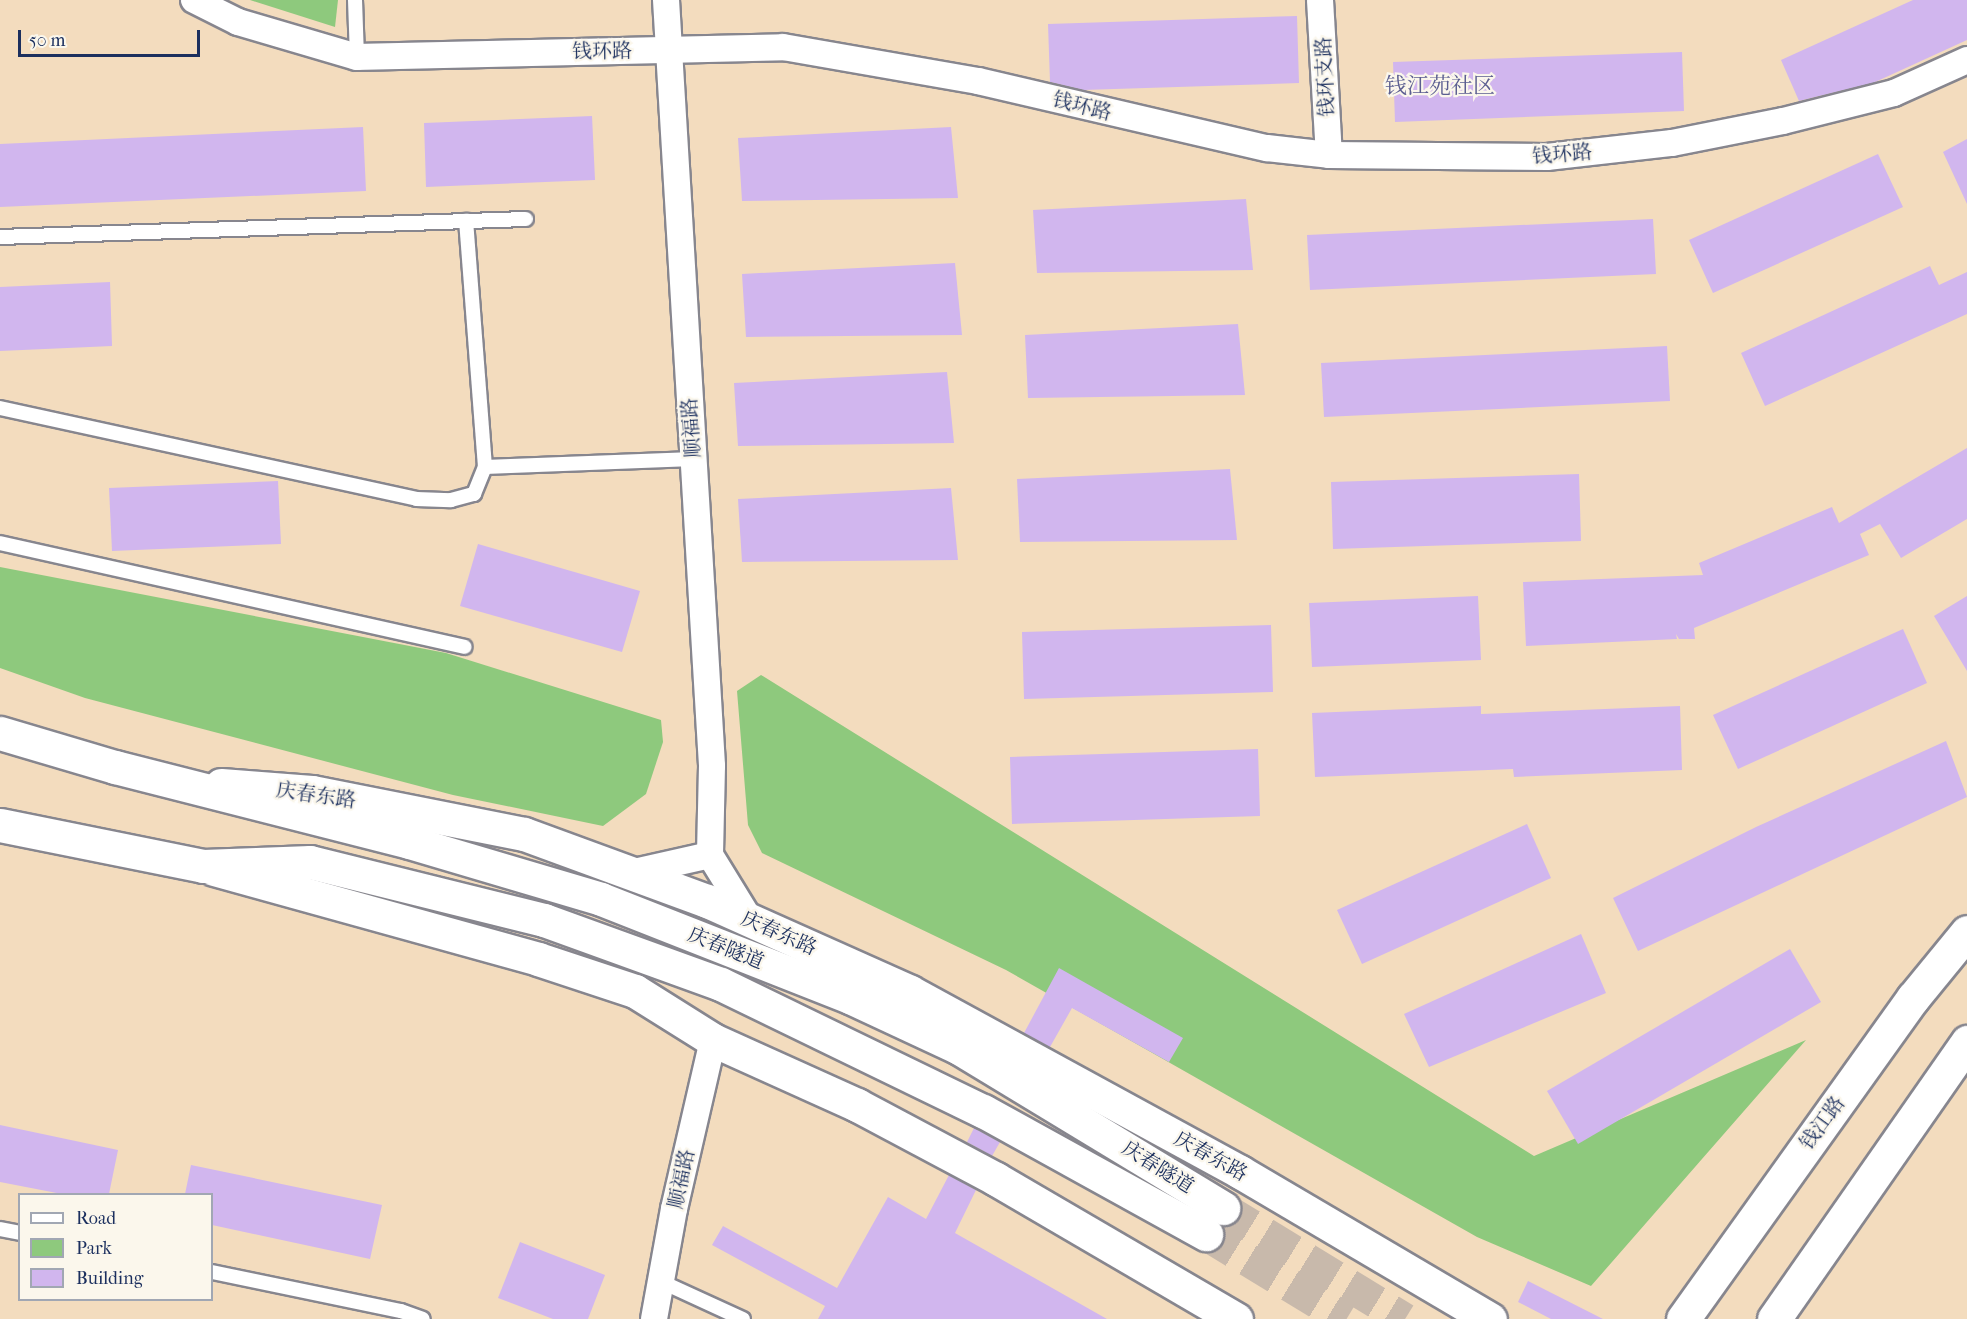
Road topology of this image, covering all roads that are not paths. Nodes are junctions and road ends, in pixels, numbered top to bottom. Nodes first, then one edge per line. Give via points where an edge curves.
1 (194, 0) edge
2 (355, 0) edge
3 (666, 0) edge
4 (1320, 0) edge
5 (668, 50) junction
6 (357, 57) junction
7 (1967, 60) edge
8 (1329, 155) junction
9 (526, 219) dead end
10 (466, 221) junction
11 (0, 237) edge
12 (0, 408) edge
13 (693, 459) junction
14 (484, 467) junction
15 (0, 543) edge
16 (464, 647) dead end
17 (0, 733) edge
18 (188, 783) junction
19 (0, 825) edge
20 (710, 855) junction
21 (203, 866) junction
22 (630, 873) junction
23 (750, 920) junction
24 (1967, 932) edge
25 (713, 1040) junction
26 (1967, 1042) edge
27 (0, 1228) edge
28 (18, 1232) edge
29 (213, 1272) edge
30 (662, 1282) junction
31 (1456, 1307) edge
32 (423, 1319) edge
33 (654, 1319) edge
34 (743, 1319) edge
35 (1236, 1319) edge
36 (1490, 1319) edge
37 (1683, 1319) edge
38 (1774, 1319) edge

1 - 6 street, 钱环路 via 238,22
2 - 6 lane
3 - 5 street, 顺福路
4 - 8 street, 钱环支路
5 - 6 street, 钱环路
5 - 8 street, 钱环路 via 783,47 867,59 1267,148
5 - 13 street, 顺福路
7 - 8 street, 钱环路 via 1894,93 1672,143 1547,157
9 - 10 lane
10 - 11 lane
10 - 14 lane
12 - 14 lane via 416,499 451,500 474,494
13 - 14 lane
13 - 20 street, 顺福路 via 712,766
15 - 16 lane
17 - 18 main road, 庆春东路 via 115,767
18 - 21 main road, 庆春隧道 via 601,898 852,998 959,1048 1215,1221 721,984 544,920 310,862
18 - 22 main road, 庆春东路 via 312,792 524,834
19 - 21 main road
20 - 22 street
20 - 23 street
21 - 25 main road via 527,956 635,991
22 - 23 main road, 庆春东路
23 - 31 main road, 庆春东路 via 910,992 1240,1172
24 - 37 main road, 钱江路 via 1913,998
25 - 30 street, 顺福路 via 674,1209
25 - 35 main road via 857,1105 996,1179
26 - 38 main road
27 - 28 lane
29 - 32 lane
30 - 33 street, 顺福路
30 - 34 lane
31 - 36 main road, 庆春东路

